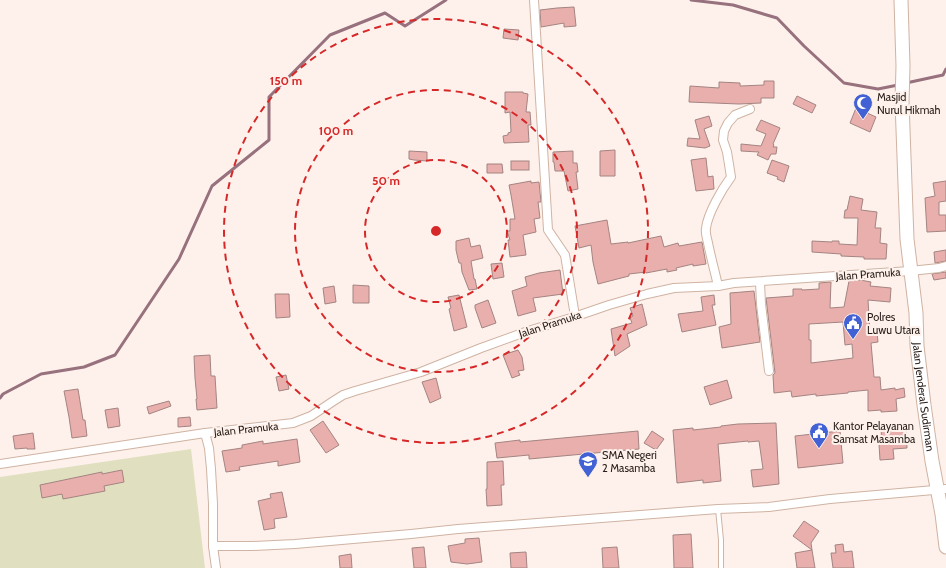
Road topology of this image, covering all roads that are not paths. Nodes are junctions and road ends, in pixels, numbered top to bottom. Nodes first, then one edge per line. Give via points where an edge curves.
1 (534, 0) edge
2 (901, 0) edge
3 (750, 109) dead end
4 (946, 266) edge
5 (910, 271) junction
6 (760, 282) junction
7 (718, 286) junction
8 (575, 316) junction
9 (769, 371) dead end
10 (205, 433) junction
11 (0, 464) edge
12 (942, 494) edge
13 (718, 509) junction
14 (213, 546) junction
15 (946, 547) edge
16 (216, 568) edge
17 (721, 568) edge

1 - 8 street via 548,230 565,255
2 - 5 highway, Jalan Jenderal Sudirman via 902,102
3 - 7 street via 736,115 724,131 723,140 731,177 712,209 706,229
4 - 5 street, Jalan Pramuka
5 - 6 street, Jalan Pramuka
5 - 12 highway, Jalan Jenderal Sudirman via 932,461
6 - 7 street, Jalan Pramuka
6 - 9 street
7 - 8 street, Jalan Pramuka via 674,288
8 - 10 street, Jalan Pramuka via 514,336 421,372 343,395 302,421
10 - 11 street, Jalan Pramuka
10 - 14 street via 211,469
12 - 13 street via 830,499 769,507
12 - 15 highway, Jalan Jenderal Sudirman
13 - 14 street via 458,528 295,544
13 - 17 lane
14 - 16 street

